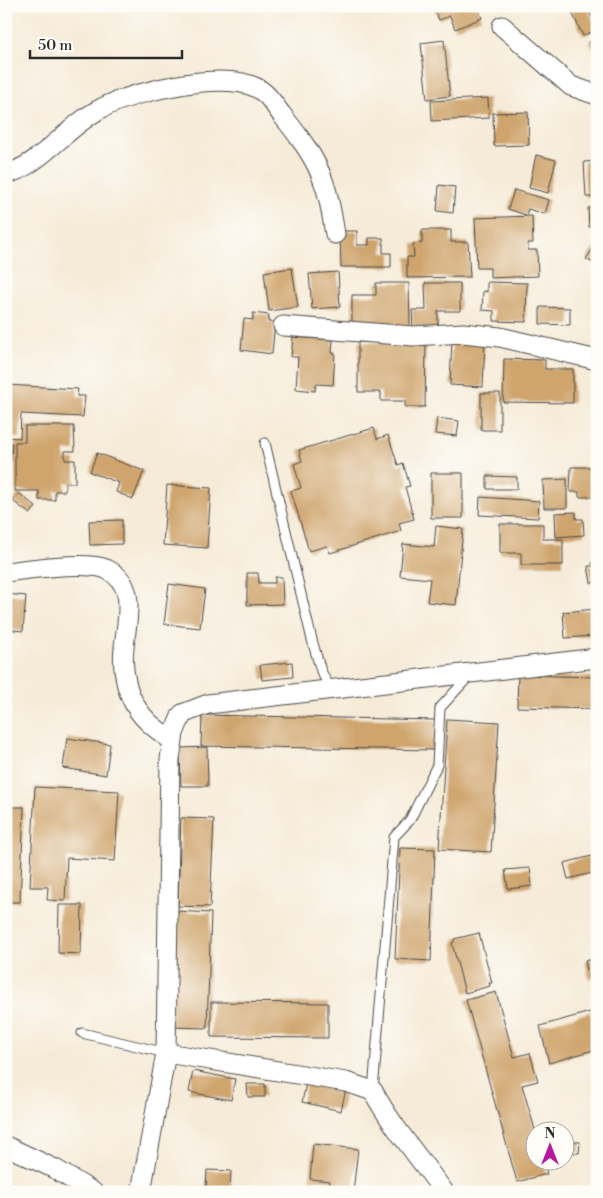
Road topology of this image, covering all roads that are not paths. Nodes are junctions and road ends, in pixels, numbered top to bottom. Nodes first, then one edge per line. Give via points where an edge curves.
1 (502, 26) dead end
2 (597, 95) edge
3 (6, 174) edge
4 (335, 234) dead end
5 (283, 326) dead end
6 (597, 360) edge
7 (265, 443) dead end
8 (6, 572) edge
9 (597, 658) edge
10 (472, 672) junction
11 (331, 690) junction
12 (173, 741) junction
13 (82, 1033) dead end
14 (166, 1053) junction
15 (373, 1091) junction
16 (6, 1146) edge
17 (93, 1192) edge
18 (141, 1192) edge
19 (444, 1192) edge

1 - 2 street via 571,86
3 - 4 street via 24,169 101,108 174,85 238,82 263,91 301,139 324,181
5 - 6 street via 413,336 463,333 500,337
7 - 11 lane via 312,640 321,671
8 - 12 street via 84,566 105,569 115,576 128,596 130,608 124,650 124,671 130,696 139,712 156,730
9 - 10 street
10 - 11 street
10 - 15 lane via 440,708 437,765 410,820 394,837
11 - 12 street via 208,704 182,714
12 - 14 street via 170,759
13 - 14 lane
14 - 15 street via 346,1082
14 - 18 street
15 - 19 street via 388,1120 410,1144
16 - 17 street

